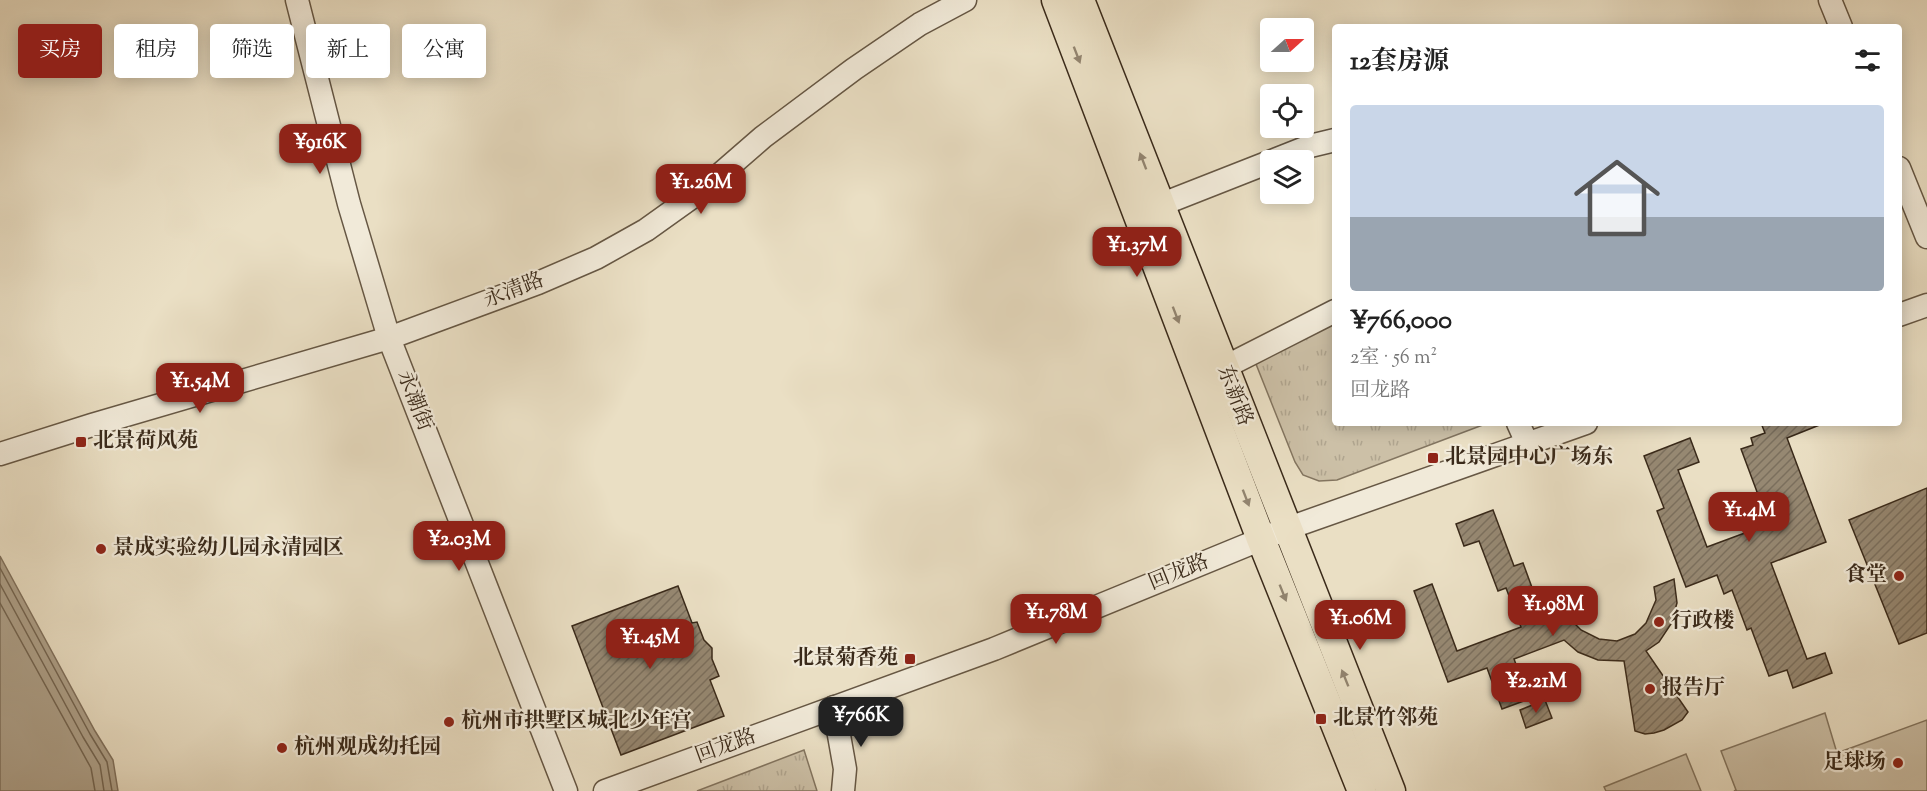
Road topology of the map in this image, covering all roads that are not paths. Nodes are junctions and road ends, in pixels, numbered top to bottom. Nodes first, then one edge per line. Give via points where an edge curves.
1 (297, 0) edge
2 (965, 0) edge
3 (1056, 0) edge
4 (1080, 0) edge
5 (1830, 0) edge
6 (1840, 24) edge
7 (1332, 141) edge
8 (1902, 175) edge
9 (1160, 205) junction
10 (1927, 237) edge
11 (1927, 305) edge
12 (1332, 313) edge
13 (1902, 314) edge
14 (389, 338) junction
15 (1223, 368) junction
16 (1567, 426) edge
17 (1522, 433) edge
18 (0, 454) edge
19 (1274, 534) junction
20 (834, 708) junction
21 (566, 791) edge
22 (605, 791) edge
23 (843, 791) edge
24 (1362, 791) edge
25 (1390, 791) edge

1 - 14 street, 永潮街 via 349,204
2 - 14 street, 永清路 via 920,24 854,69 646,230 596,258 538,283
3 -> 19 main road, 东新路
9 -> 4 main road, 东新路
5 - 6 street
7 - 9 street
8 - 10 street
9 - 15 main road, 东新路
11 - 13 street
12 - 15 street
14 - 18 street, 永清路
14 - 21 street, 永潮街
15 - 19 main road, 东新路
16 - 17 street, 回龙路
17 - 19 street, 回龙路
19 - 20 street, 回龙路 via 994,649
19 -> 24 main road, 东新路
25 -> 19 main road, 东新路
20 - 22 street, 回龙路
20 - 23 street via 845,769

